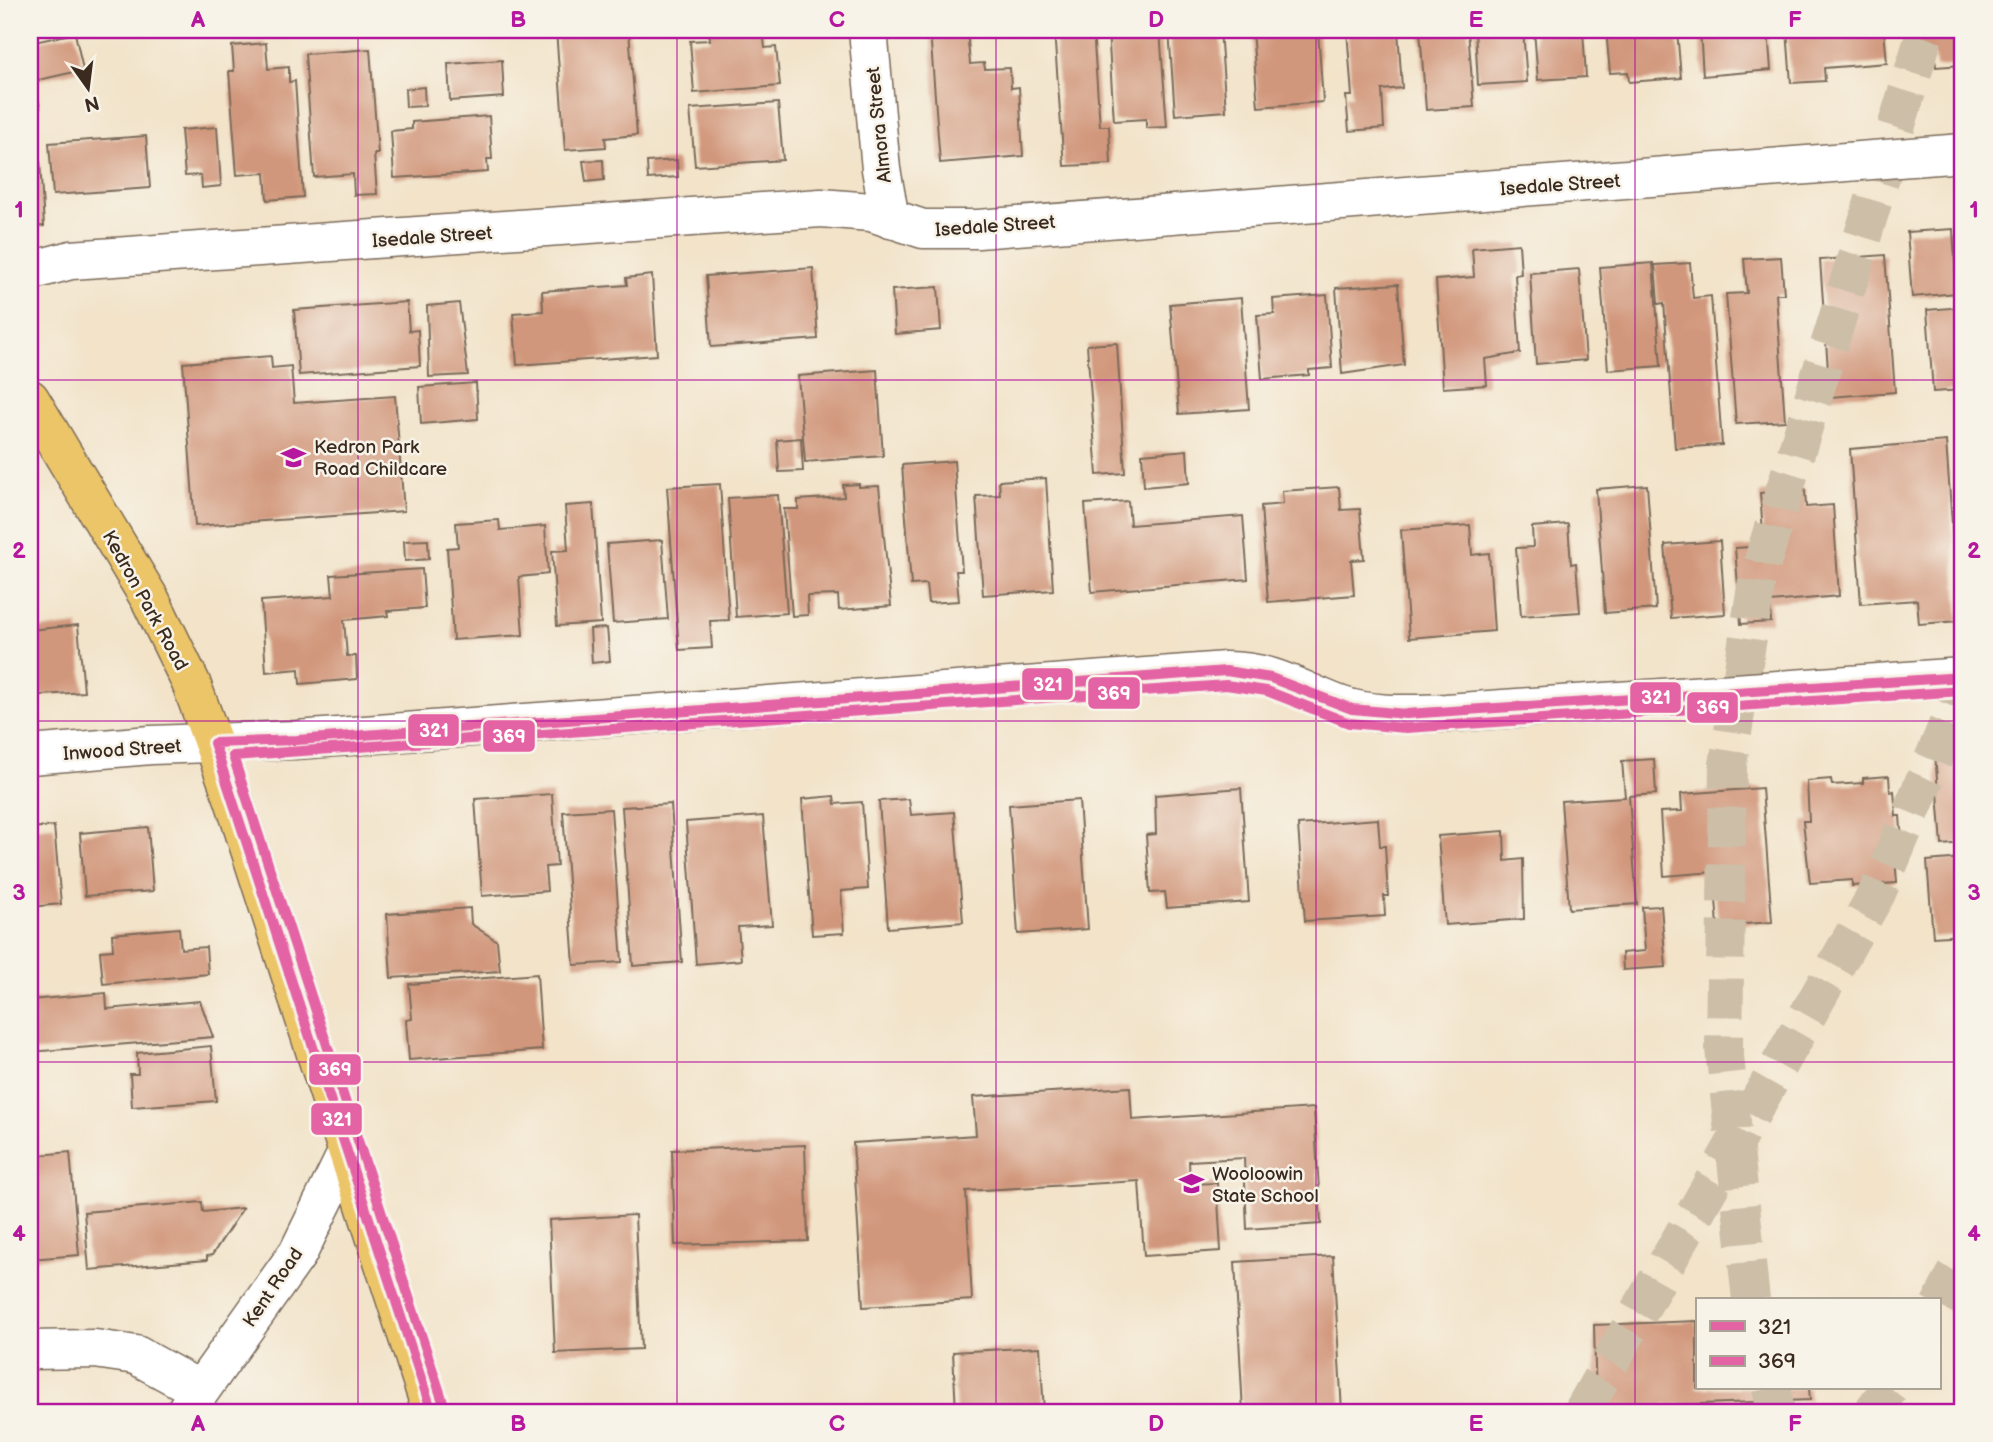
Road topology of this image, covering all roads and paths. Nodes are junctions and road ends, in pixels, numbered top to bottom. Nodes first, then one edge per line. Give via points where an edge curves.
1 (868, 30) edge
2 (1963, 153) edge
3 (890, 219) junction
4 (30, 271) edge
5 (30, 399) edge
6 (1963, 677) edge
7 (214, 743) junction
8 (30, 755) edge
9 (347, 1153) junction
10 (30, 1350) edge
11 (192, 1401) edge
12 (432, 1412) edge

1 - 3 street, Almora Street
2 - 3 street, Isedale Street via 978,229 931,230
3 - 4 street, Isedale Street via 857,209 821,208 71,260
5 - 7 main road, Kedron Park Road via 151,601
6 - 7 street, Inwood Street via 1395,714 1339,705 1266,674 1226,671
7 - 8 street, Inwood Street
7 - 9 main road, Kedron Park Road
9 - 11 street, Kent Road via 298,1253
9 - 12 main road, Kedron Park Road
10 - 11 street via 95,1349 136,1355

